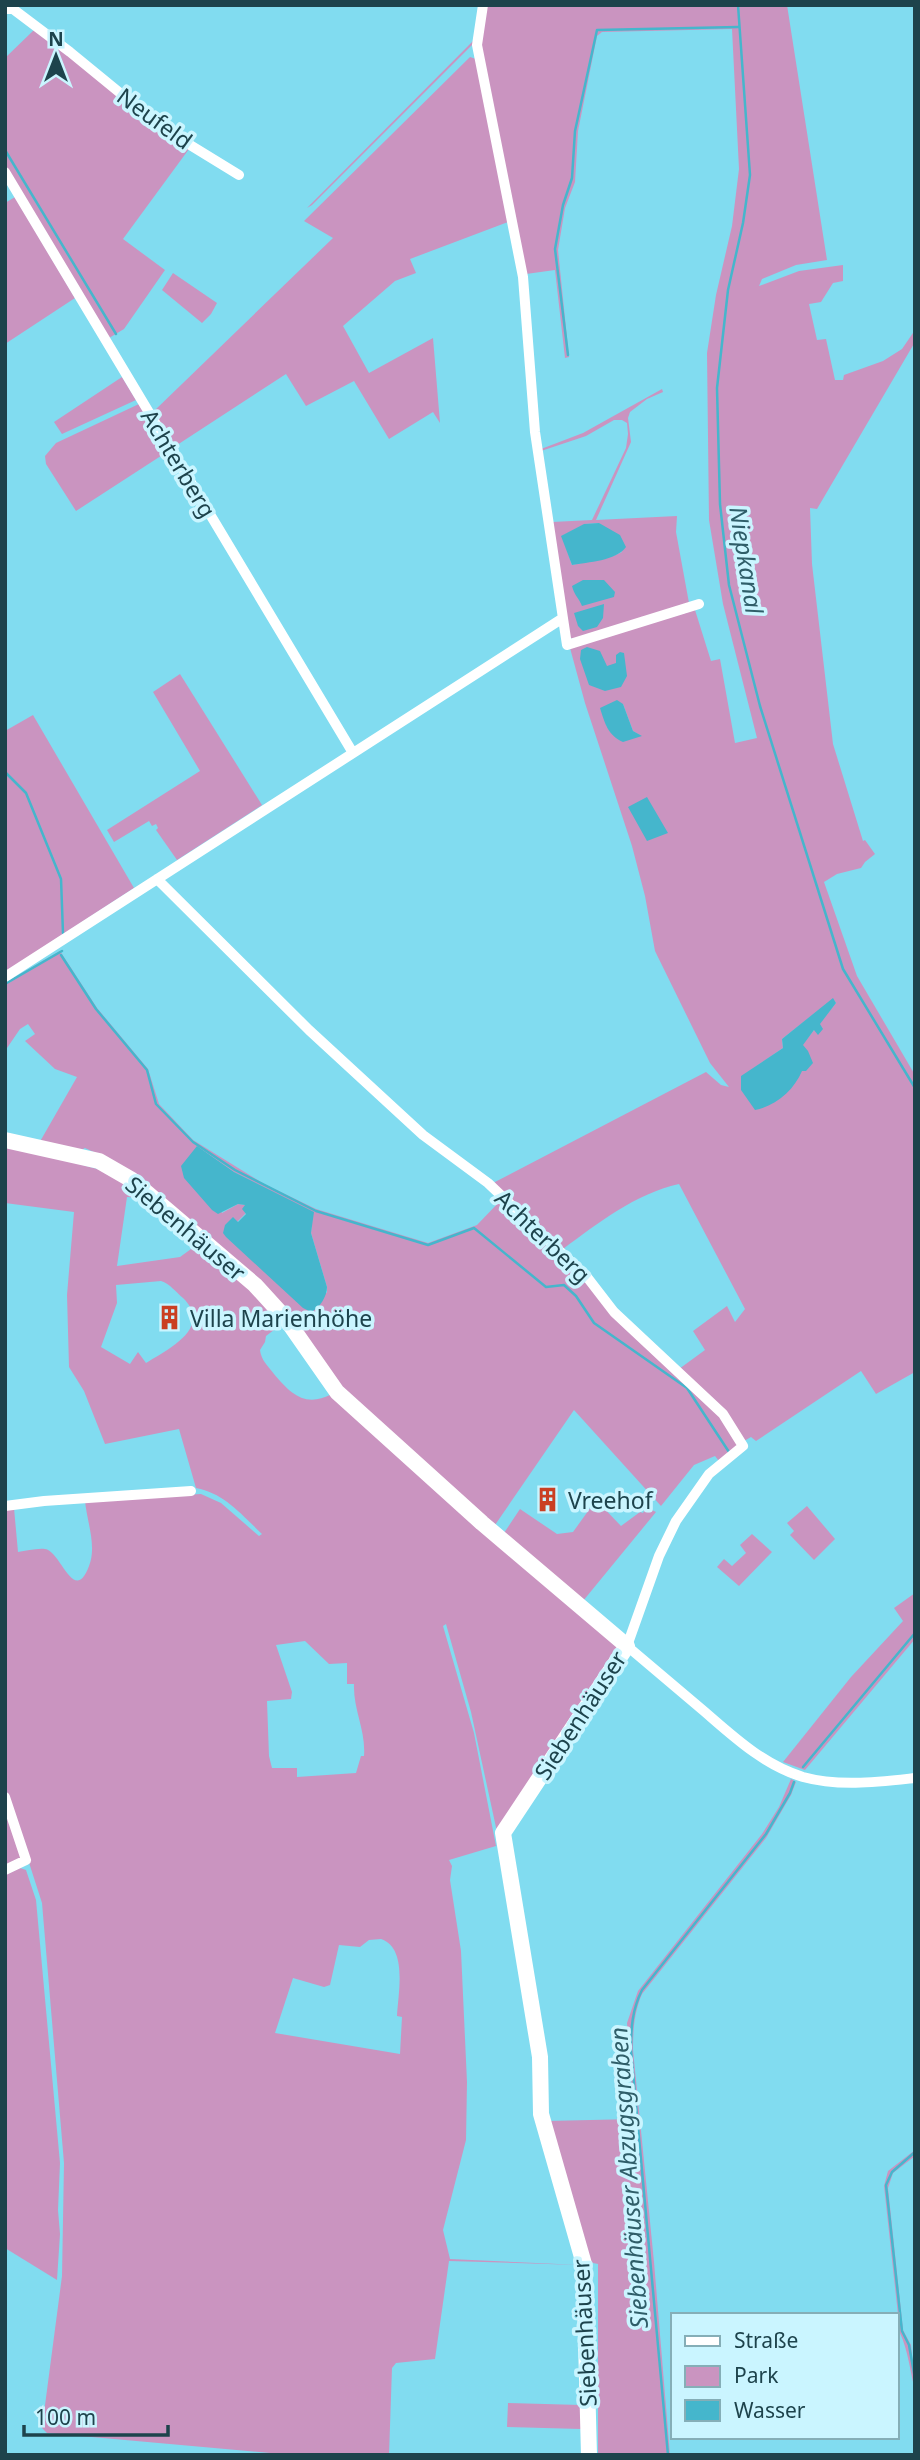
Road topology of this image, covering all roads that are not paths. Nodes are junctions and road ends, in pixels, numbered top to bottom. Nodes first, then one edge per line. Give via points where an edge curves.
1 (483, 5) edge
2 (5, 9) edge
3 (5, 172) edge
4 (239, 175) dead end
5 (699, 604) dead end
6 (563, 618) junction
7 (353, 753) junction
8 (157, 879) junction
9 (5, 977) edge
10 (5, 1140) edge
11 (191, 1491) dead end
12 (5, 1506) edge
13 (627, 1646) junction
14 (915, 1778) edge
15 (5, 1797) edge
16 (5, 1870) edge
17 (589, 2455) edge

1 - 6 street via 477,45 523,277 535,432
2 - 4 street, Neufeld via 13,9 61,45 164,129
3 - 7 street, Achterberg
5 - 6 street via 567,645
6 - 7 street
7 - 8 street
8 - 9 street
8 - 13 street, Achterberg via 309,1030 423,1135 488,1183 587,1277 614,1312 723,1414 736,1433 743,1447 709,1474 676,1521
10 - 13 street, Siebenhäuser via 99,1161 132,1180 255,1285 337,1392
11 - 12 street
13 - 14 street via 746,1747 775,1766 804,1777 840,1782
13 - 17 street, Siebenhäuser via 503,1833 540,2057 541,2115 584,2264
15 - 16 street via 26,1860

